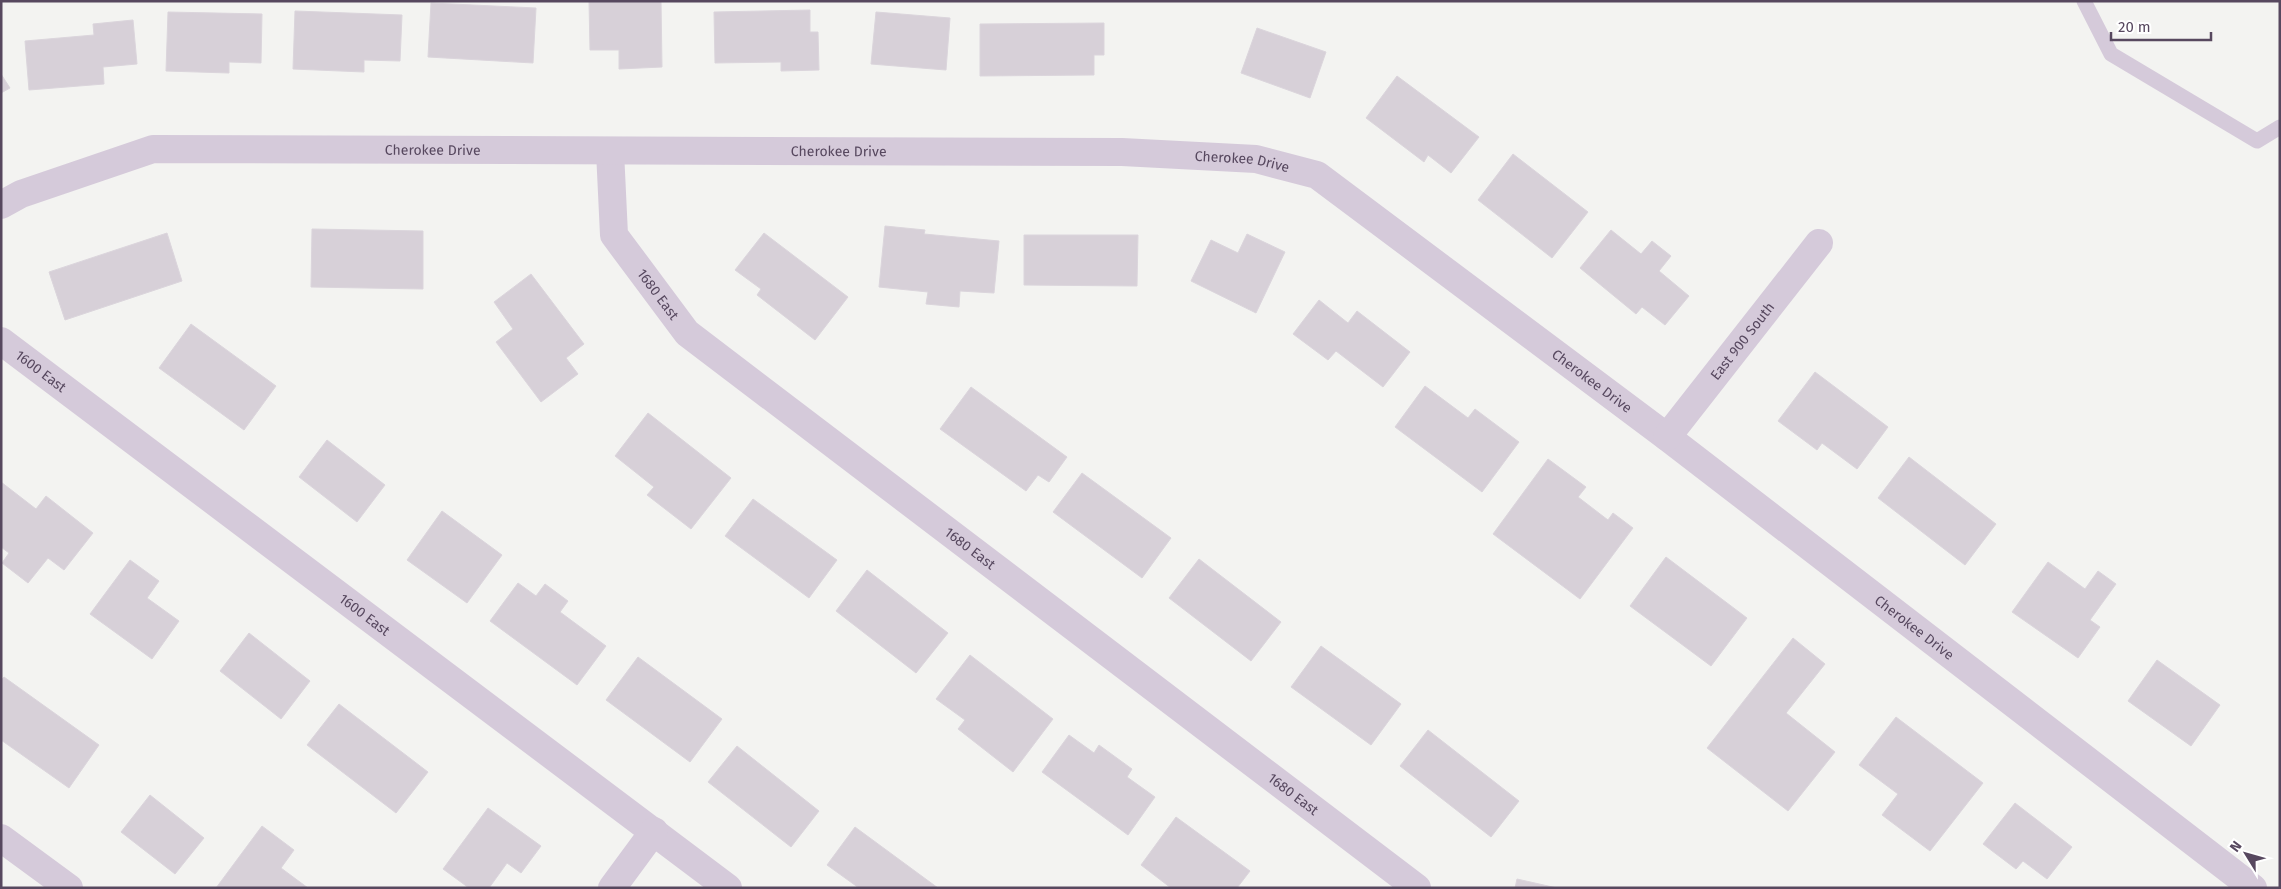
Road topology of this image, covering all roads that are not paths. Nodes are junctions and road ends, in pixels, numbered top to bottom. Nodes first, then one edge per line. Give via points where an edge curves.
1 (2084, 1) edge
2 (2280, 127) edge
3 (610, 152) junction
4 (1, 205) edge
5 (1819, 243) dead end
6 (1, 341) edge
7 (1667, 437) junction
8 (654, 831) junction
9 (1, 838) edge
10 (69, 888) edge
11 (612, 888) edge
12 (728, 888) edge
13 (1417, 888) edge
14 (2253, 888) edge

1 - 2 lane via 2111,54 2257,141
3 - 4 street, Cherokee Drive via 153,149 21,194
3 - 7 street, Cherokee Drive via 1122,152 1256,159 1317,175
3 - 13 street, 1680 East via 614,235 687,333
5 - 7 street, East 900 South
6 - 8 street, 1600 East
7 - 14 street, Cherokee Drive
8 - 11 street
8 - 12 street, 1600 East
9 - 10 street

